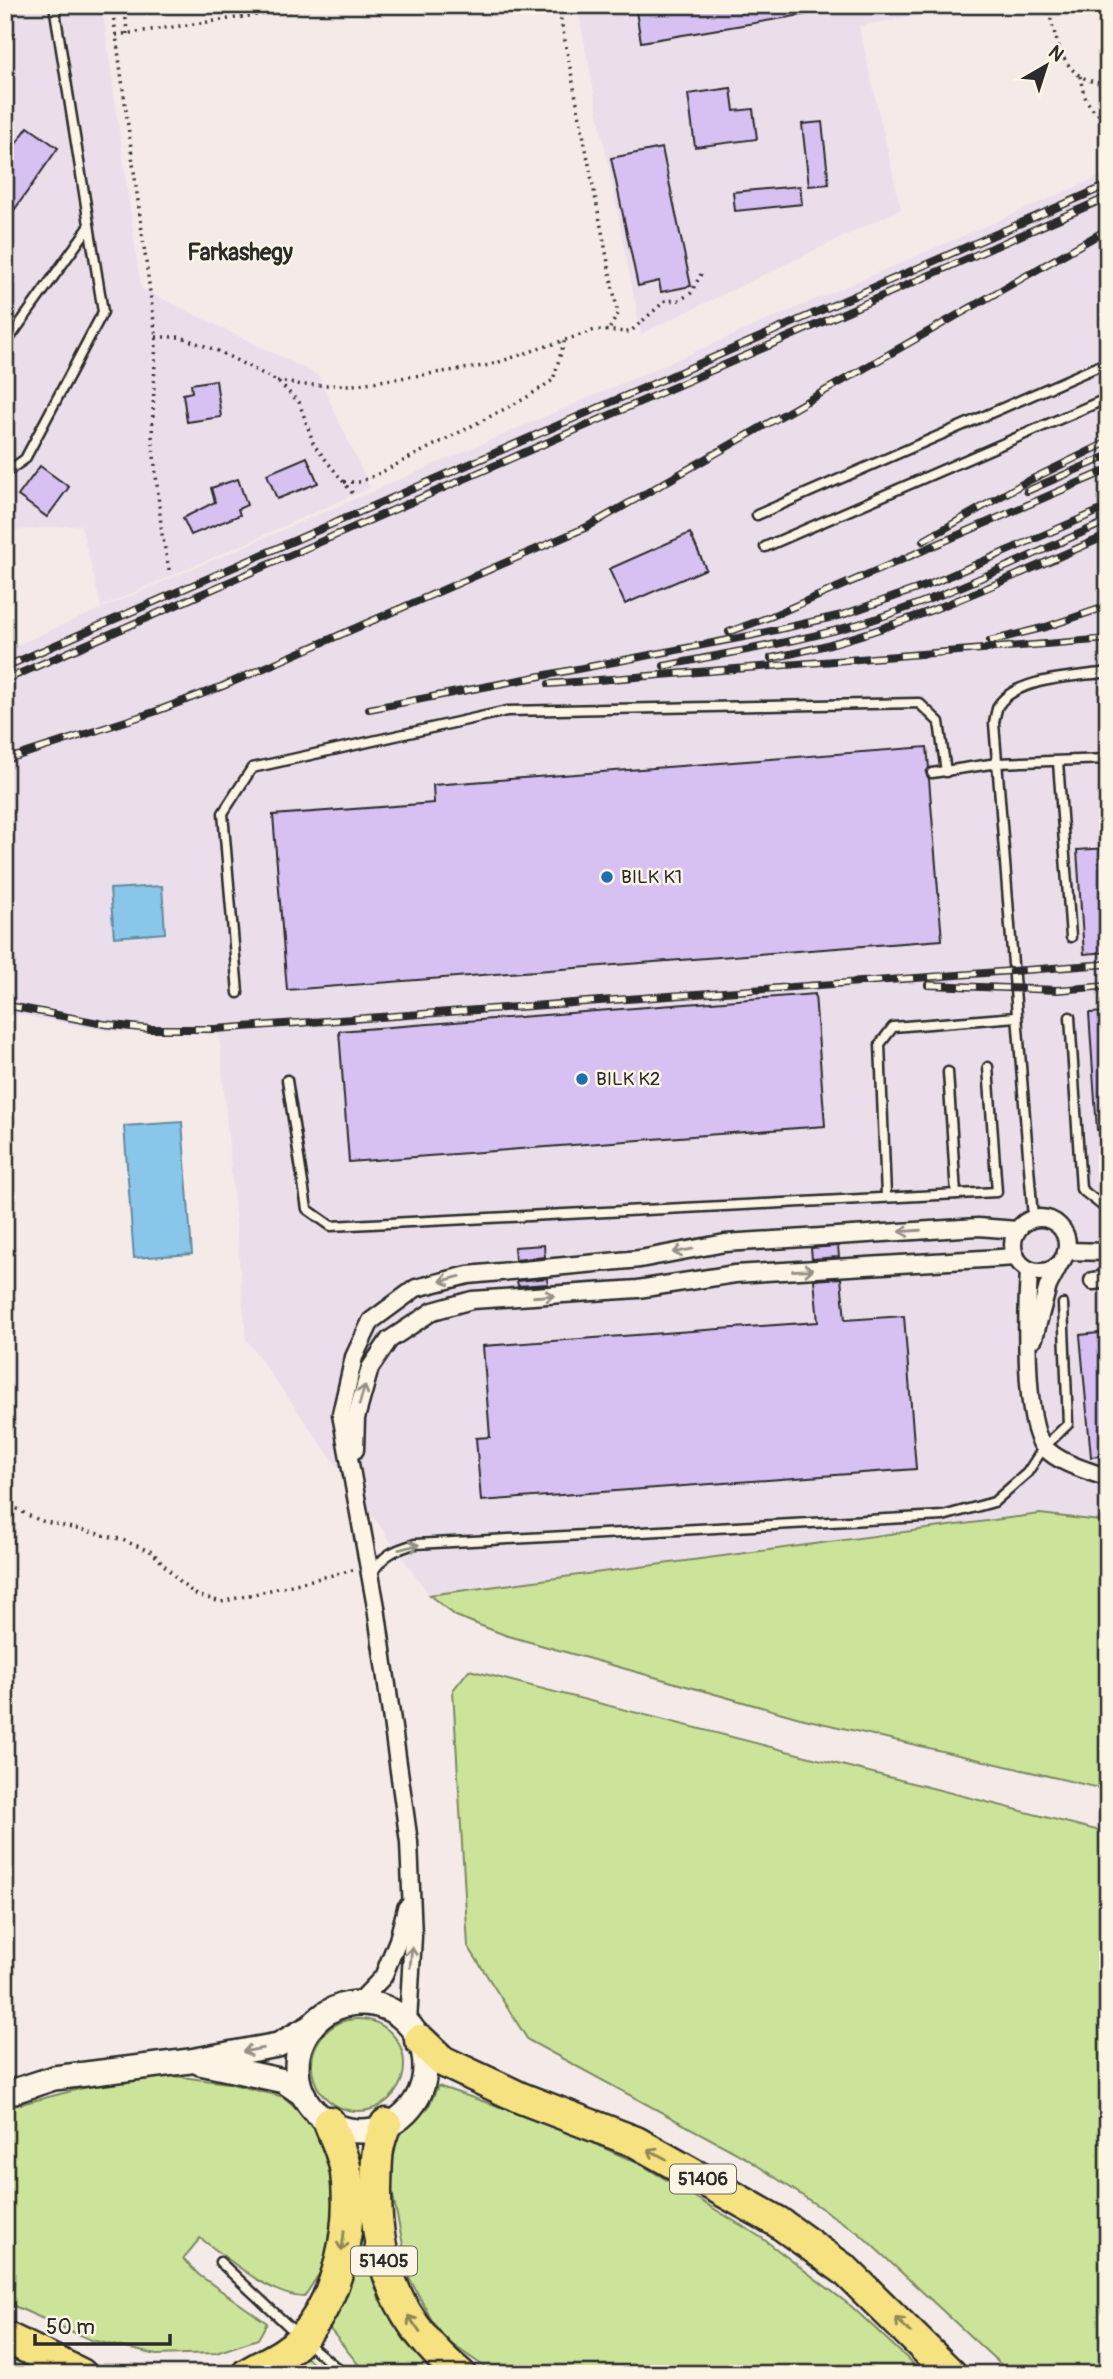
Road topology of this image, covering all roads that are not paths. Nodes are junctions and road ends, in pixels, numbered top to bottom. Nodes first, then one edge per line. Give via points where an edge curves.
1 (54, 5) edge
2 (89, 227) junction
3 (9, 339) dead end
4 (1108, 362) edge
5 (1108, 398) edge
6 (5, 473) edge
7 (757, 515) dead end
8 (765, 547) dead end
9 (1108, 672) edge
10 (1108, 759) edge
11 (1058, 762) junction
12 (997, 763) junction
13 (946, 772) junction
14 (932, 773) dead end
15 (1071, 937) dead end
16 (238, 993) dead end
17 (1016, 1017) junction
18 (1070, 1017) dead end
19 (988, 1067) dead end
20 (948, 1072) dead end
21 (287, 1080) dead end
22 (956, 1194) junction
23 (886, 1197) junction
24 (1108, 1208) edge
25 (1034, 1218) junction
26 (1017, 1230) junction
27 (1108, 1252) edge
28 (1016, 1256) junction
29 (1063, 1258) junction
30 (1030, 1270) junction
31 (1063, 1304) dead end
32 (1029, 1368) junction
33 (1044, 1447) junction
34 (1108, 1478) edge
35 (355, 1487) junction
36 (370, 1572) junction
37 (410, 1892) junction
38 (359, 2002) junction
39 (312, 2025) junction
40 (414, 2031) junction
41 (190, 2061) junction
42 (5, 2094) edge
43 (304, 2095) junction
44 (329, 2122) junction
45 (386, 2124) junction
46 (220, 2262) dead end
47 (5, 2337) edge
48 (302, 2338) junction
49 (70, 2369) edge
50 (99, 2374) edge
51 (247, 2374) edge
52 (344, 2374) edge
53 (460, 2374) edge
54 (951, 2374) edge

1 - 2 lane
2 - 3 lane
2 - 6 lane via 103,312 25,459
4 - 7 lane
5 - 8 lane
9 - 12 lane via 1027,684 1011,694 998,706 994,723
10 - 11 lane
11 - 12 lane
11 - 15 lane
12 - 13 lane
12 - 17 lane
13 - 14 lane
13 - 16 lane via 939,722 919,703 507,711 252,768 223,813
17 - 23 lane via 893,1027 880,1044
17 - 25 lane
18 - 24 lane via 1080,1189
19 - 22 lane via 997,1192
20 - 22 lane
21 - 23 lane via 307,1209 331,1226
22 - 23 lane
25 - 26 street
25 - 29 street via 1052,1220 1065,1233
26 - 28 street
26 -> 35 street via 978,1227 725,1243 639,1259 468,1275 416,1288 371,1321 354,1357 341,1414
27 - 29 street
28 - 30 street
35 -> 28 street via 355,1418 370,1368 389,1340 433,1311 472,1300 638,1289 735,1274
29 - 30 street via 1045,1271
29 - 32 street via 1048,1286
30 - 32 street
31 - 33 lane via 1068,1424
32 - 33 street via 1031,1402
33 - 34 street via 1063,1461
36 -> 33 lane via 388,1552 415,1544 943,1516 994,1502 1027,1473
35 - 36 street
36 - 37 street via 409,1842
37 - 38 street via 383,1977
40 -> 37 street
38 - 39 street via 329,2011
38 - 40 street, 51406 via 385,2007
39 -> 41 street via 278,2045
39 - 43 street via 297,2062
40 - 45 street via 426,2057 422,2090 407,2113
54 -> 40 highway, 51406 via 845,2270 778,2222 636,2142 521,2098 442,2061
41 - 42 street via 54,2078
41 - 43 street via 284,2081
43 - 44 street
44 - 45 street via 355,2131
44 -> 48 highway via 346,2173 346,2217 339,2272
53 -> 45 highway, 51405 via 411,2321 380,2251 377,2145
46 - 48 lane
47 - 49 highway
48 - 51 highway
48 - 52 lane
49 - 50 highway

